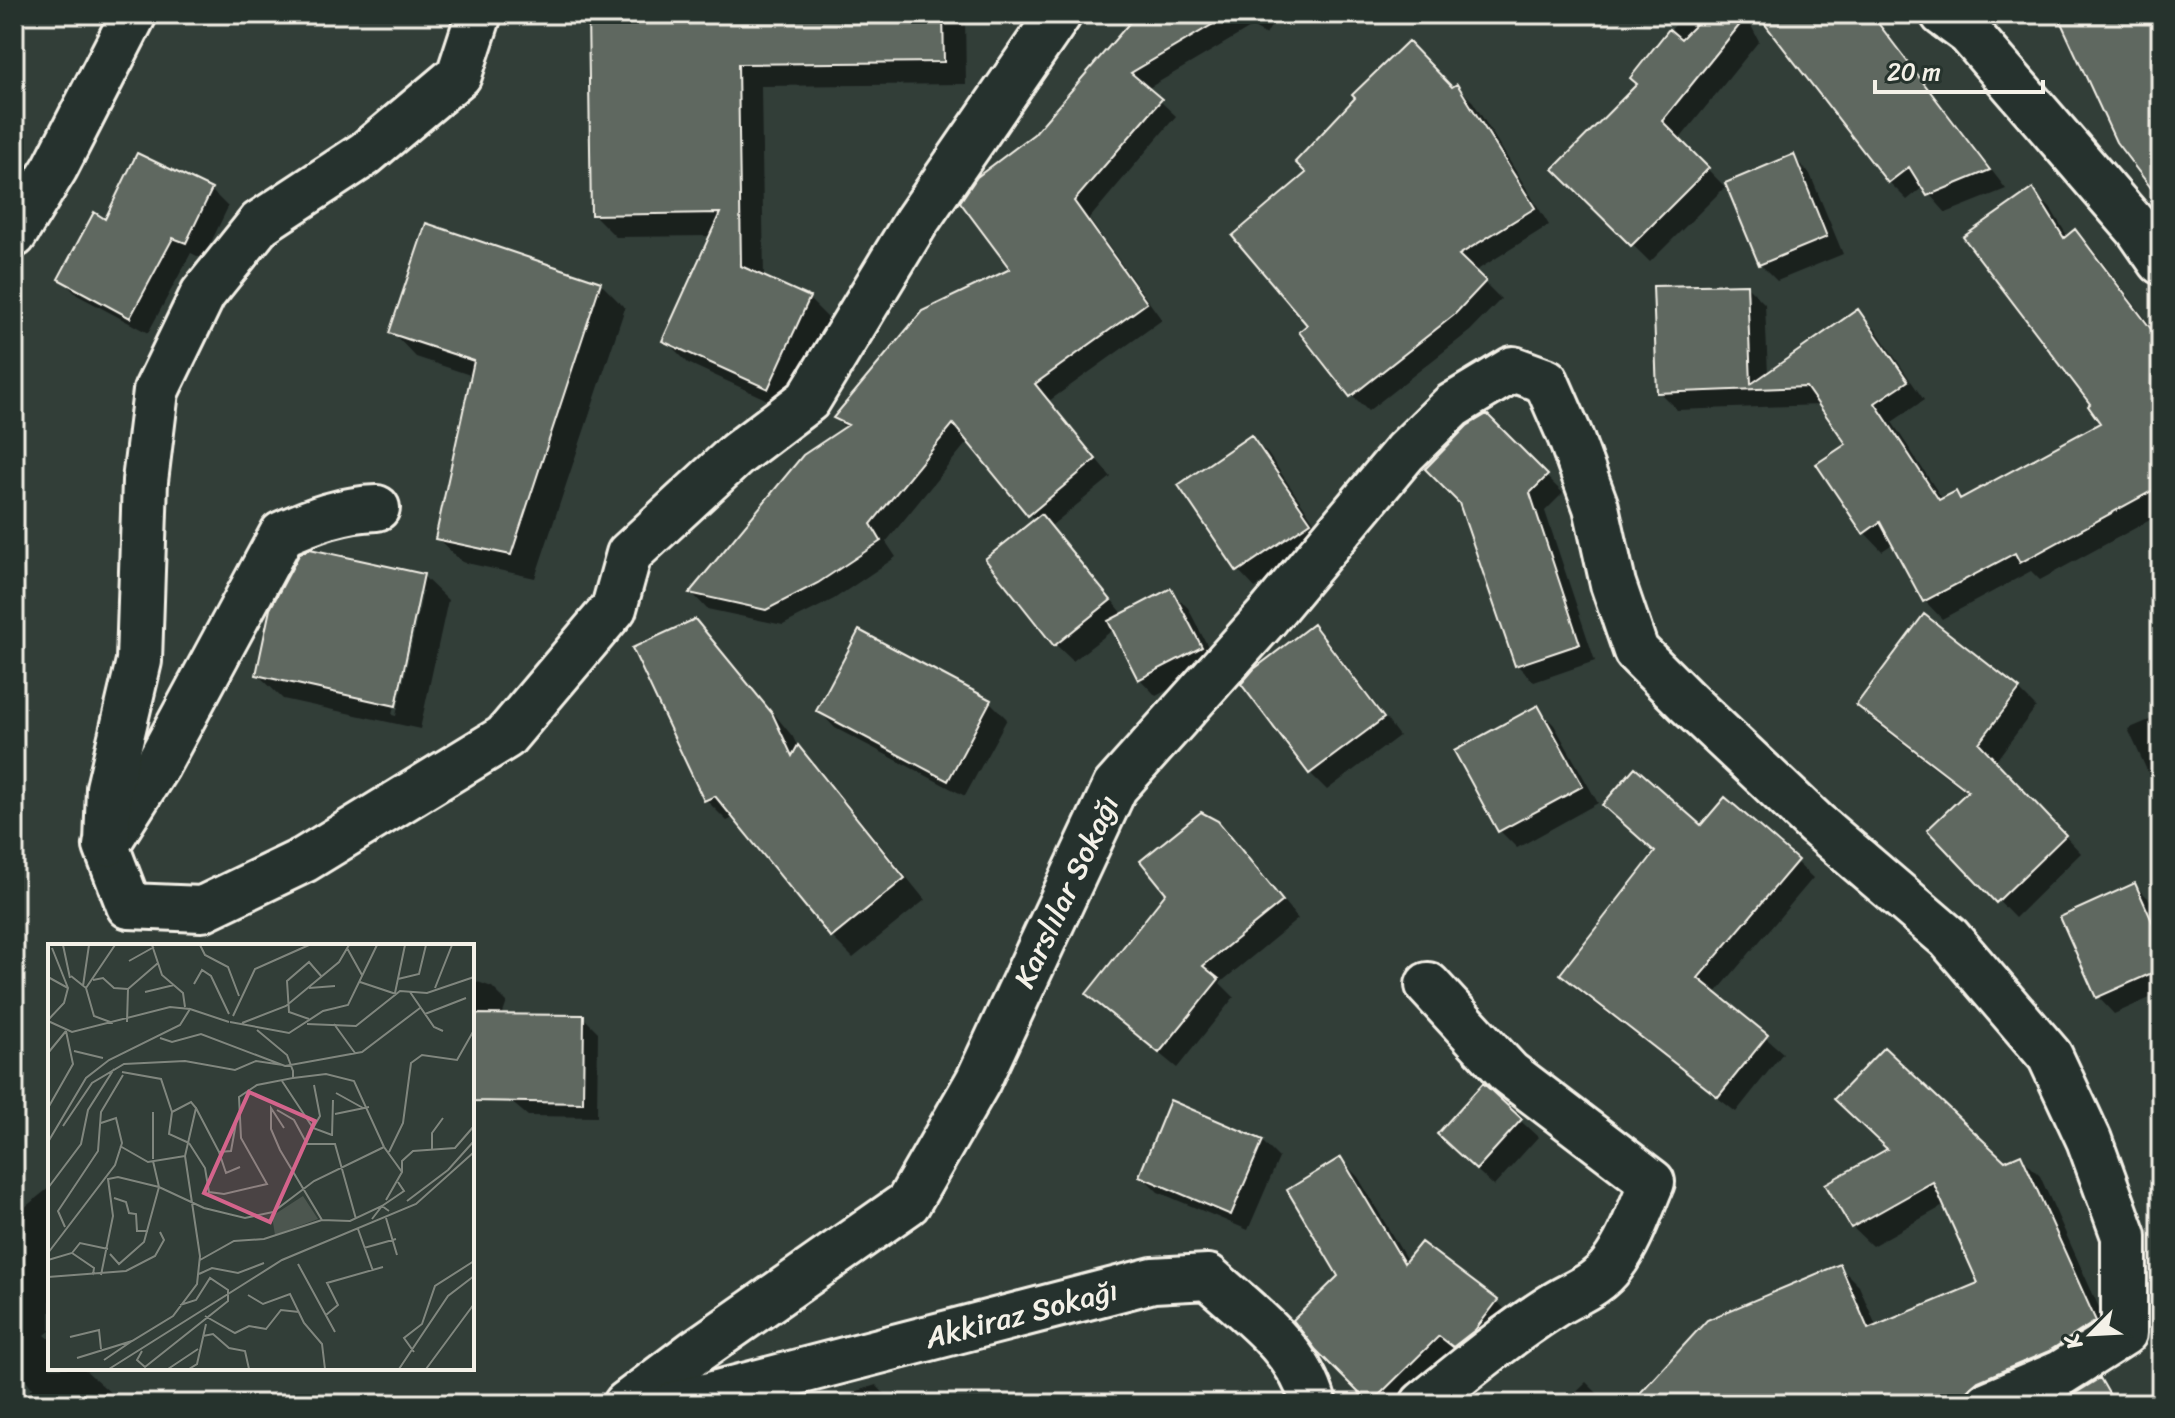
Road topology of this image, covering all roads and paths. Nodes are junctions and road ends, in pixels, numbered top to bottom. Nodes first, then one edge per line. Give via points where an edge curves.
1 (134, 14) edge
2 (479, 14) edge
3 (1059, 14) edge
4 (1943, 14) edge
5 (14, 235) edge
6 (2161, 262) edge
7 (377, 508) dead end
8 (106, 846) junction
9 (1428, 985) dead end
10 (626, 1404) edge
11 (675, 1404) edge
12 (1314, 1404) edge
13 (1423, 1404) edge
14 (1988, 1404) edge

1 - 5 street via 55,168
2 - 8 street via 459,75 365,154 260,223 203,294 156,391 145,481 139,661 109,788
3 - 8 street via 916,222 808,400 737,454 629,554 614,608 505,737 304,860 202,909 129,906
4 - 6 street via 1969,33
7 - 8 street via 353,508 282,534 158,764
9 - 13 street via 1509,1073 1652,1182 1611,1266 1591,1286 1553,1305
10 - 14 street, Karslılar Sokağı via 908,1203 978,1081 1115,787 1405,452 1452,406 1513,369 1546,381 1570,436 1596,507 1613,584 1636,651 1816,824 1949,938 2050,1056 2089,1140 2124,1236 2124,1333 2061,1373
11 - 12 street, Akkiraz Sokağı via 1153,1280 1208,1277 1281,1343 1308,1381

